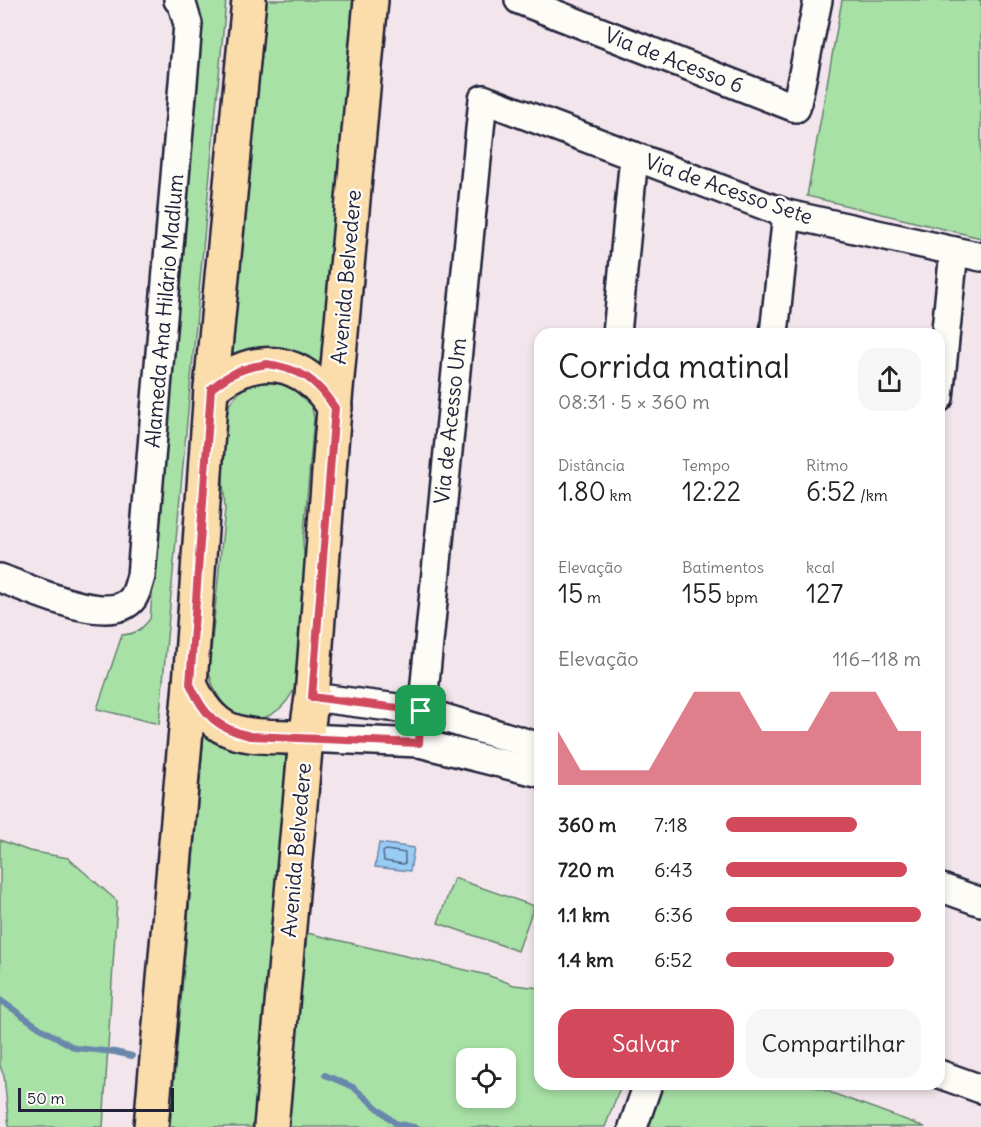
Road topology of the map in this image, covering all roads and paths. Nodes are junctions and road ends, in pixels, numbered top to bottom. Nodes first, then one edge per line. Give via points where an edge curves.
1 (249, 0) edge
2 (371, 0) edge
3 (519, 0) edge
4 (818, 0) edge
5 (180, 2) edge
6 (483, 99) joint
7 (634, 156) junction
8 (787, 214) junction
9 (954, 251) junction
10 (981, 257) edge
11 (618, 328) edge
12 (775, 328) edge
13 (945, 340) edge
14 (211, 389) junction
15 (335, 408) junction
16 (0, 578) edge
17 (190, 684) junction
18 (312, 697) junction
19 (357, 704) junction
20 (421, 711) junction
21 (306, 738) junction
22 (354, 741) junction
23 (419, 743) junction
24 (534, 745) edge
25 (534, 772) edge
26 (945, 889) edge
27 (981, 902) edge
28 (945, 1076) edge
29 (981, 1089) edge
30 (646, 1090) edge
31 (151, 1127) edge
32 (271, 1127) edge
33 (633, 1127) edge

1 - 14 main road
2 - 15 main road, Avenida Belvedere
3 - 4 street, Via de Acesso 6 via 796,108
5 - 16 street, Alameda Ana Hilário Madlum via 188,24 187,45 141,576 132,599 117,609 88,609
6 - 7 street, Via de Acesso Sete
6 - 20 street, Via de Acesso Um
7 - 8 street, Via de Acesso Sete
7 - 11 street
8 - 9 street, Via de Acesso Sete
8 - 12 street
9 - 10 street, Via de Acesso Sete
9 - 13 street
14 - 15 main road via 246,367 288,367 307,376
14 - 17 main road
15 - 18 main road, Avenida Belvedere
17 - 21 main road via 198,704 212,720 230,731 250,736
17 - 31 main road
18 - 19 street
18 - 21 main road, Avenida Belvedere
19 - 20 street
19 - 22 street
20 - 23 street, Via de Acesso Um
20 - 24 street
21 - 22 street
21 - 32 main road, Avenida Belvedere
22 - 23 street
23 - 25 street
26 - 27 street
28 - 29 street
30 - 33 street

